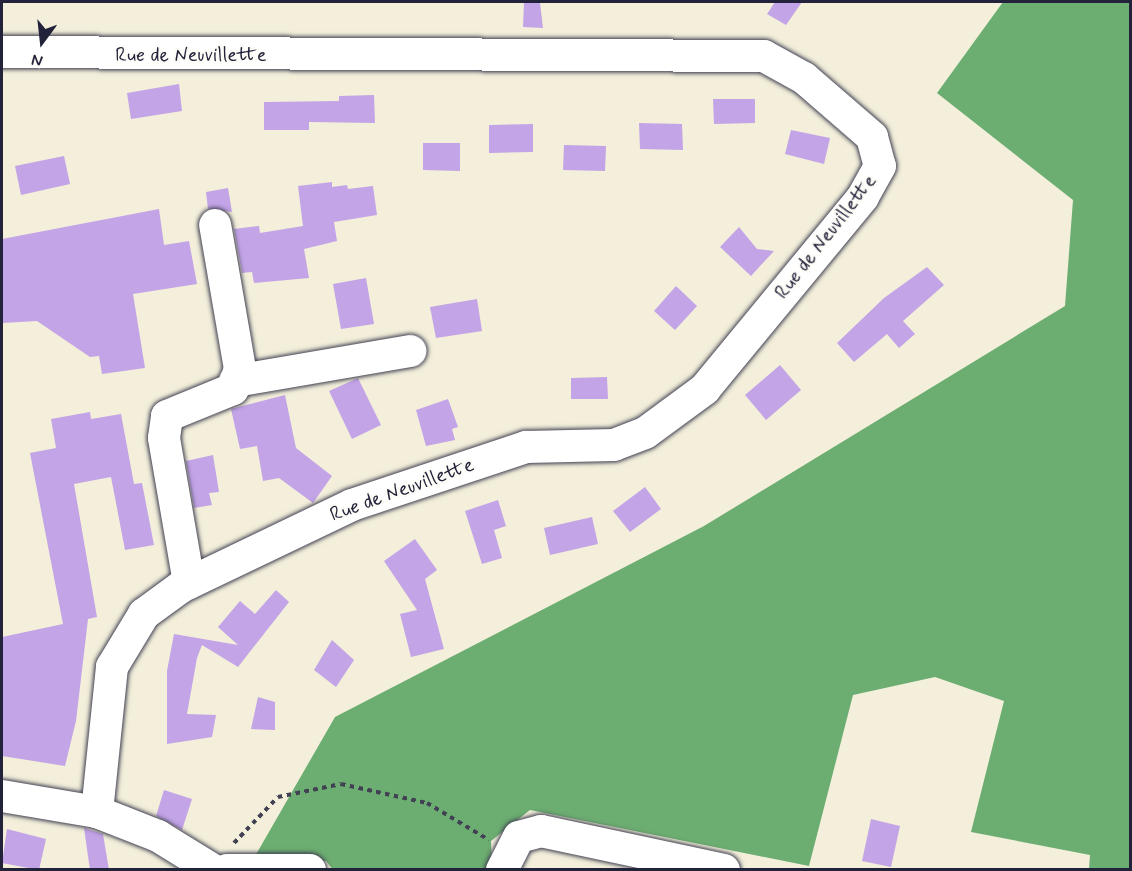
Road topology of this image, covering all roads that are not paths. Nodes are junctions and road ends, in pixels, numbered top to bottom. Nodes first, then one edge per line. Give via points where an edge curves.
1 (2, 52) edge
2 (215, 225) dead end
3 (410, 351) dead end
4 (236, 381) junction
5 (189, 583) junction
6 (2, 796) edge
7 (97, 812) junction
8 (505, 860) edge
9 (215, 868) edge
10 (310, 870) edge
11 (724, 870) edge

1 - 5 street, Rue de Neuvillette via 764,56 804,78 872,137 880,166 863,196 705,388 645,433 614,445 526,447 432,477 352,505
2 - 4 street via 240,369
3 - 4 street
4 - 5 street via 233,389 167,416 164,438
5 - 7 street, Rue de Neuvillette via 144,614 112,667
6 - 7 street
7 - 9 street via 158,836
8 - 11 street via 519,837 541,831
9 - 10 street

